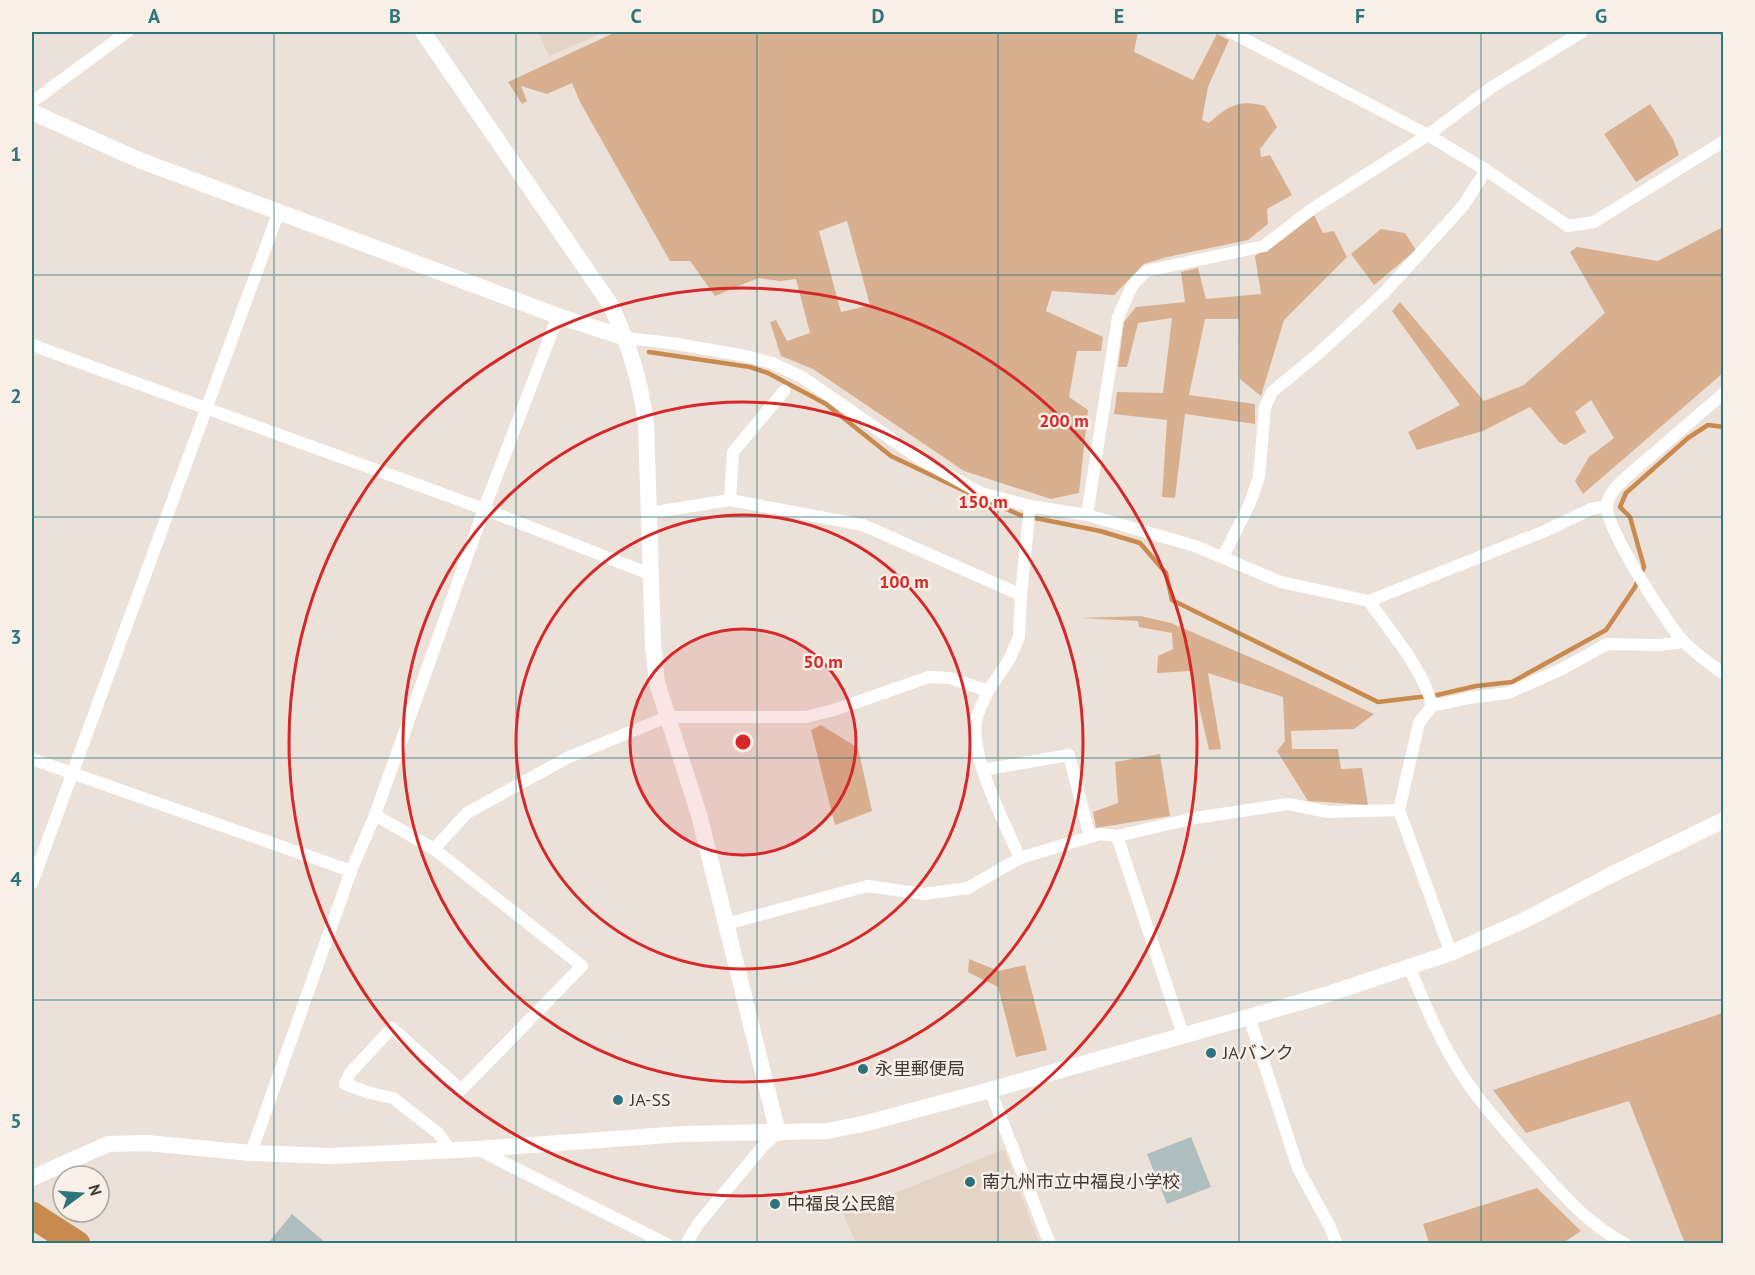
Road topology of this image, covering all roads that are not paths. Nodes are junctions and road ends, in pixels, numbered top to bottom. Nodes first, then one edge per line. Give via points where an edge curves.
1 (127, 32) edge
2 (423, 32) edge
3 (1231, 32) edge
4 (1582, 32) edge
5 (32, 102) edge
6 (32, 112) edge
7 (1428, 135) junction
8 (1724, 141) edge
9 (1486, 170) junction
10 (279, 211) junction
11 (558, 316) junction
12 (626, 338) junction
13 (32, 345) edge
14 (784, 391) dead end
15 (1724, 393) edge
16 (207, 409) junction
17 (730, 500) junction
18 (1607, 506) junction
19 (484, 509) junction
20 (649, 513) junction
21 (1028, 514) junction
22 (1087, 515) junction
23 (1223, 557) junction
24 (652, 575) junction
25 (1021, 595) junction
26 (1369, 601) junction
27 (1684, 642) junction
28 (1724, 674) edge
29 (988, 691) junction
30 (1430, 699) junction
31 (667, 717) junction
32 (32, 759) edge
33 (983, 770) junction
34 (71, 774) junction
35 (1400, 810) junction
36 (375, 815) junction
37 (1724, 820) edge
38 (1117, 836) junction
39 (1090, 837) junction
40 (434, 849) junction
41 (1020, 858) junction
42 (351, 871) junction
43 (32, 882) edge
44 (726, 924) junction
45 (1451, 953) junction
46 (1408, 966) junction
47 (1249, 1017) junction
48 (1183, 1035) junction
49 (990, 1090) junction
50 (778, 1133) junction
51 (477, 1149) junction
52 (451, 1151) junction
53 (251, 1153) junction
54 (37, 1175) edge
55 (667, 1244) edge
56 (686, 1244) edge
57 (1050, 1244) edge
58 (1337, 1244) edge
59 (1626, 1244) edge

1 - 5 street
2 - 12 street via 610,304
3 - 7 street
4 - 7 street via 1492,87
6 - 10 street via 139,160
7 - 9 street
7 - 22 street via 1312,209 1264,246 1146,271 1132,286 1118,317
8 - 9 street via 1594,222 1568,226
9 - 23 street via 1463,206 1384,293 1272,392 1265,406 1259,477
10 - 11 street
10 - 16 street
11 - 12 street
11 - 19 street
12 - 20 street via 646,423
12 - 21 street via 772,363 802,377 932,466
13 - 16 street
14 - 17 street via 733,452
15 - 18 street via 1624,479
16 - 19 street
16 - 34 street
17 - 20 street
17 - 25 street via 863,525
18 - 26 street via 1591,509
18 - 27 street via 1609,519 1639,576
19 - 24 street
19 - 36 street
20 - 24 street
21 - 22 street
21 - 25 street
22 - 23 street
23 - 26 street via 1281,582
24 - 31 street via 657,682
25 - 29 street via 1019,637 1010,660
26 - 30 street via 1421,675
27 - 28 street
27 - 30 street via 1607,644 1508,693
29 - 31 street via 950,678 929,677 806,717
29 - 33 street via 976,718
30 - 35 street via 1419,723
31 - 40 street via 569,757 467,813
31 - 44 street via 699,815
32 - 34 street
33 - 39 street via 1069,755
33 - 41 street
34 - 42 street
34 - 43 street
35 - 38 street via 1328,812 1288,804 1195,818
35 - 45 street
36 - 40 street
36 - 42 street
37 - 45 street via 1525,921
38 - 39 street
38 - 48 street
39 - 41 street
40 - 52 street via 582,966 460,1090 392,1029 350,1073 345,1084 393,1098 438,1132
41 - 44 street via 968,888 924,894 867,886
42 - 53 street
44 - 50 street
45 - 46 street
46 - 47 street
46 - 59 street via 1435,1029 1470,1087 1562,1194 1602,1231
47 - 48 street
47 - 58 street via 1298,1168
48 - 49 street
49 - 50 street via 828,1131
49 - 57 street
50 - 51 street via 682,1134
50 - 56 street via 698,1224
51 - 52 street
51 - 55 street
52 - 53 street via 330,1156
53 - 54 street via 147,1143 108,1144

